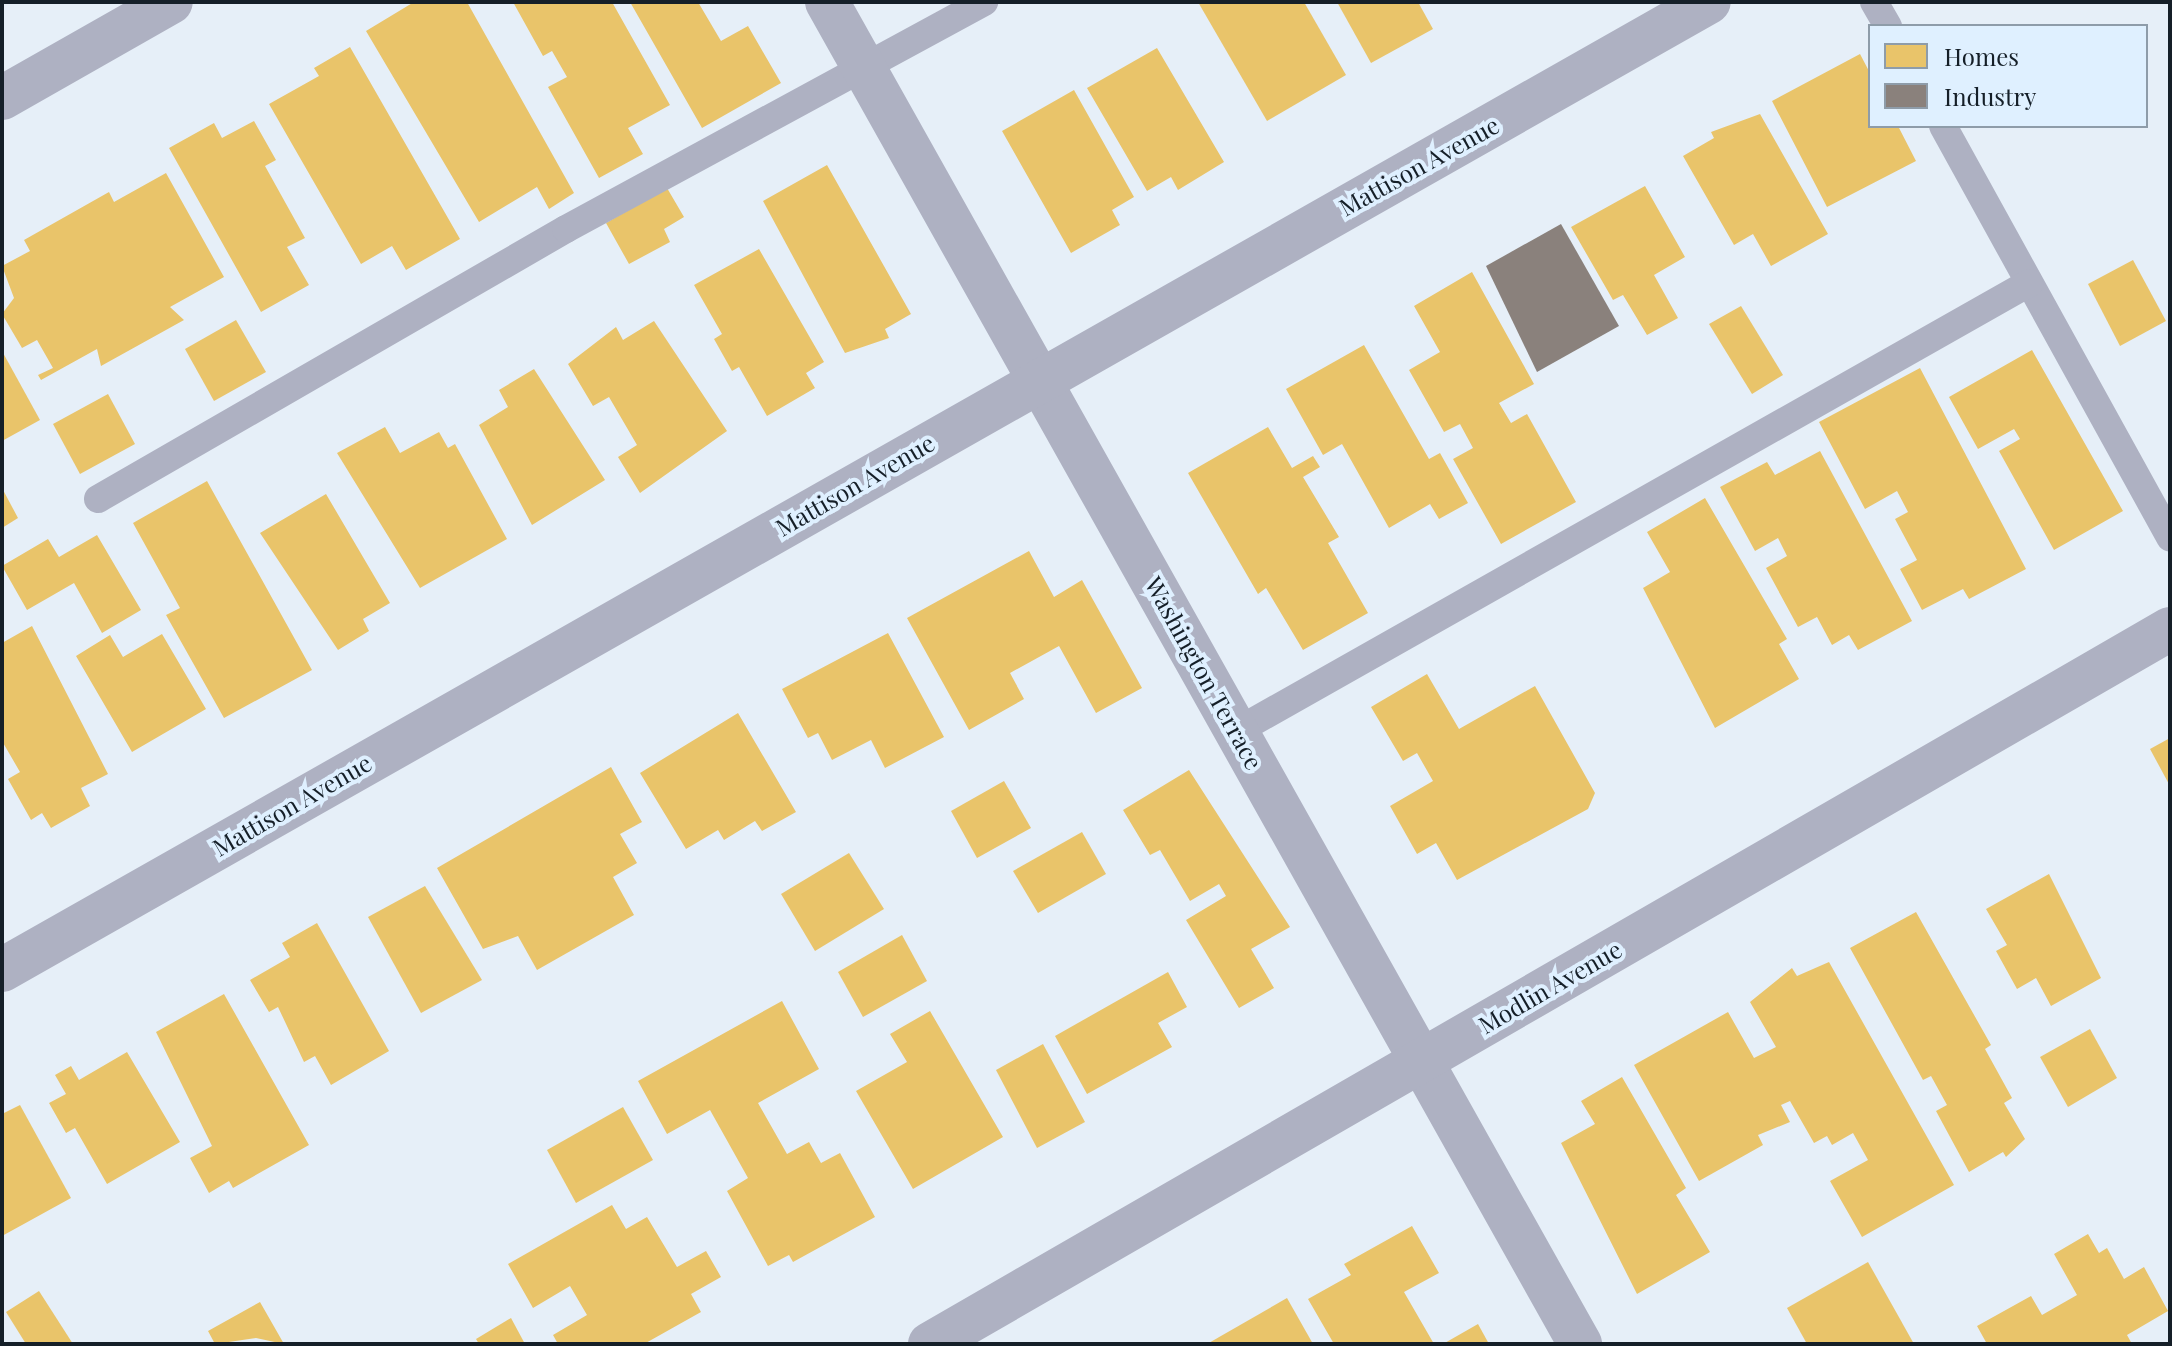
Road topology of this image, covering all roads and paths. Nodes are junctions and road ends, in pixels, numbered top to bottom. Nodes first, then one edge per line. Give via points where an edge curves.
1 (171, 2) edge
2 (827, 2) edge
3 (984, 2) edge
4 (1709, 2) edge
5 (1874, 2) edge
6 (1887, 24) edge
7 (865, 71) junction
8 (2, 98) edge
9 (1944, 128) edge
10 (2029, 283) junction
11 (1039, 380) junction
12 (98, 499) dead end
13 (2170, 537) edge
14 (2170, 629) edge
15 (1237, 731) junction
16 (2, 970) edge
17 (1421, 1061) junction
18 (930, 1344) edge
19 (1580, 1344) edge

1 - 8 street
2 - 7 street, Washington Terrace
3 - 7 lane
4 - 11 street, Mattison Avenue
5 - 6 lane
7 - 11 street, Washington Terrace
7 - 12 lane via 654,179
9 - 10 lane
10 - 13 lane
10 - 15 lane
11 - 15 street, Washington Terrace
11 - 16 street, Mattison Avenue
14 - 17 street, Modlin Avenue
15 - 17 street, Washington Terrace
17 - 18 street, Modlin Avenue
17 - 19 street, Washington Terrace

